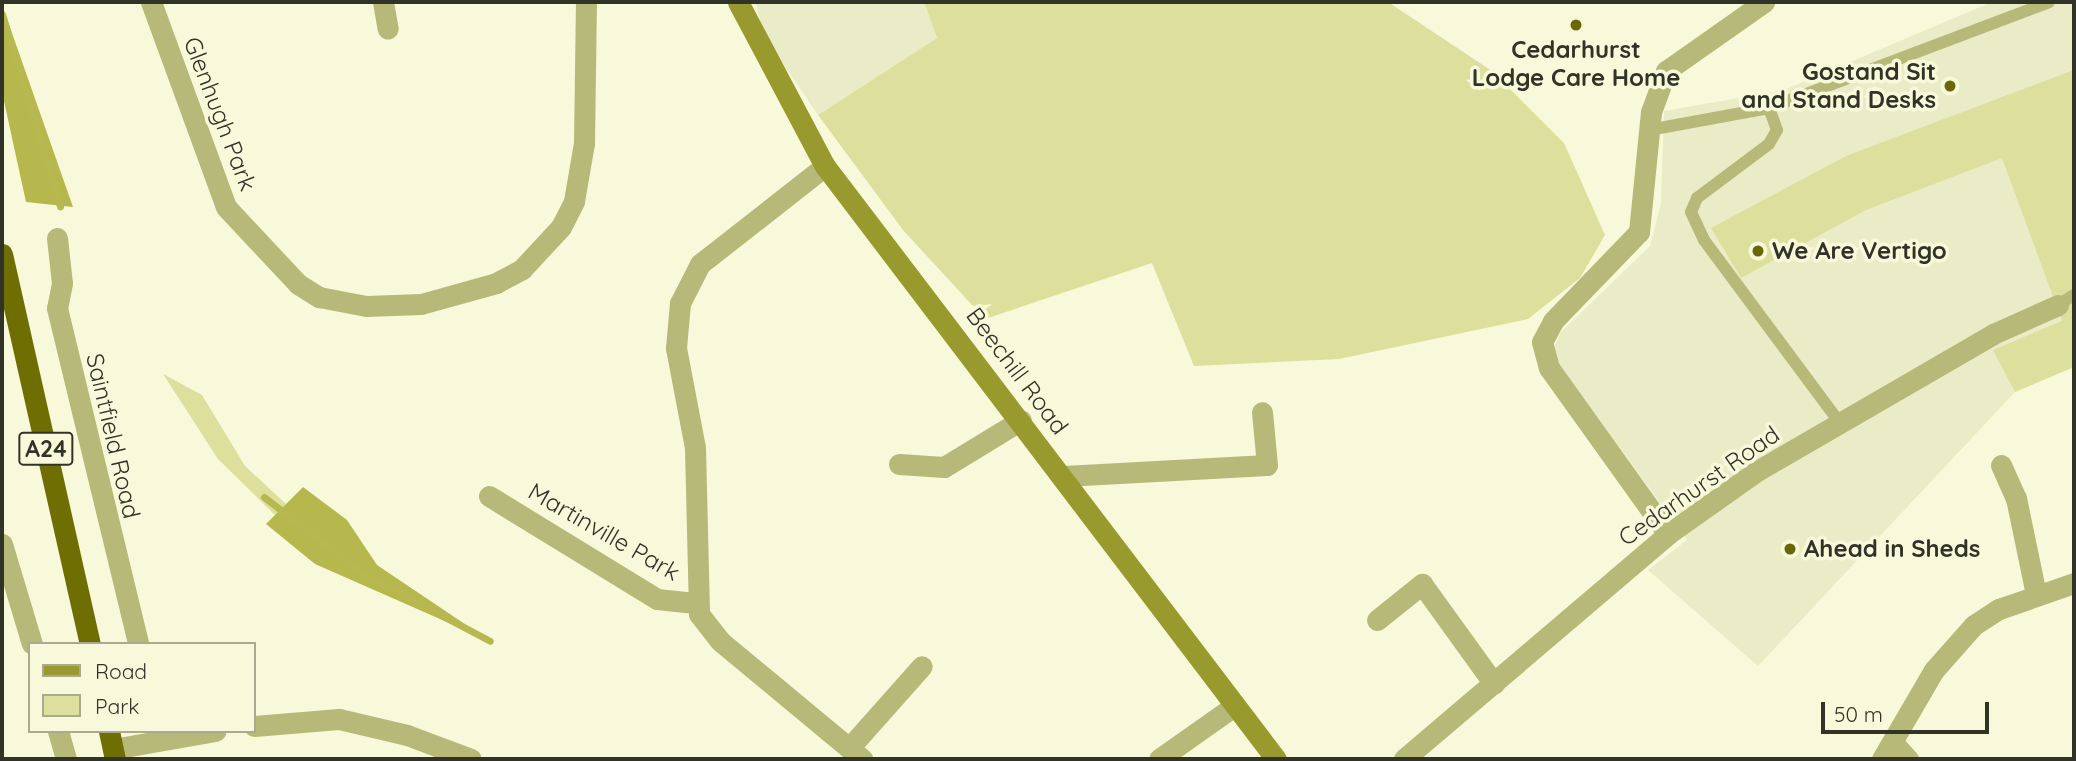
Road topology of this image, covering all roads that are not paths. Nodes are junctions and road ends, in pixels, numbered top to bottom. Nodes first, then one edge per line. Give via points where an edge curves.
1 (151, 2) edge
2 (383, 2) edge
3 (586, 2) edge
4 (738, 2) edge
5 (1764, 2) edge
6 (2049, 2) edge
7 (387, 29) dead end
8 (1769, 108) junction
9 (1649, 130) junction
10 (825, 166) junction
11 (57, 238) dead end
12 (2, 254) edge
13 (2066, 300) edge
14 (1262, 412) dead end
15 (1021, 420) junction
16 (1840, 423) junction
17 (899, 464) dead end
18 (2001, 465) dead end
19 (1063, 476) junction
20 (489, 496) dead end
21 (1668, 534) junction
22 (2, 544) edge
23 (2074, 583) edge
24 (2036, 595) junction
25 (695, 603) junction
26 (1377, 620) dead end
27 (31, 642) edge
28 (90, 642) edge
29 (138, 642) edge
30 (922, 666) dead end
31 (1494, 684) junction
32 (1234, 706) junction
33 (256, 726) edge
34 (59, 733) edge
35 (206, 733) edge
36 (158, 744) edge
37 (112, 747) edge
38 (1888, 751) edge
39 (856, 753) edge
40 (66, 759) edge
41 (471, 759) edge
42 (1159, 759) edge
43 (1276, 759) edge
44 (1404, 759) edge
45 (1908, 759) edge

1 - 3 street, Glenhugh Park via 226,207 298,284 320,297 366,306 421,304 496,283 522,269 561,227 574,201 583,154
2 - 7 street
4 - 10 street, Beechill Road
5 - 9 street via 1666,71
6 - 8 lane
8 - 9 lane
8 - 16 lane via 1776,130 1769,144 1698,198 1691,212 1704,240
9 - 21 street via 1639,232 1553,321 1542,355
10 - 15 street, Beechill Road
10 - 25 street, Martinville Park via 700,264 680,303 676,348 695,449
11 - 29 street, Saintfield Road via 62,284 57,308
12 - 28 highway, A24
13 - 16 street, Cedarhurst Road via 1993,334
14 - 19 street via 1267,465
15 - 17 street via 944,467
15 - 19 street, Beechill Road
16 - 21 street, Cedarhurst Road
18 - 24 street via 2016,498
19 - 32 street, Beechill Road
20 - 25 street, Martinville Park via 657,599
21 - 31 street, Cedarhurst Road
22 - 27 street
23 - 24 street
24 - 38 street via 1999,609 1954,645
25 - 39 street, Martinville Park via 720,641
26 - 31 street via 1422,584
30 - 39 street, Martinville Park
31 - 44 street, Cedarhurst Road
32 - 42 street
32 - 43 street, Beechill Road
33 - 41 street via 339,719 407,735
34 - 40 street
35 - 36 street
36 - 37 street
38 - 45 street

